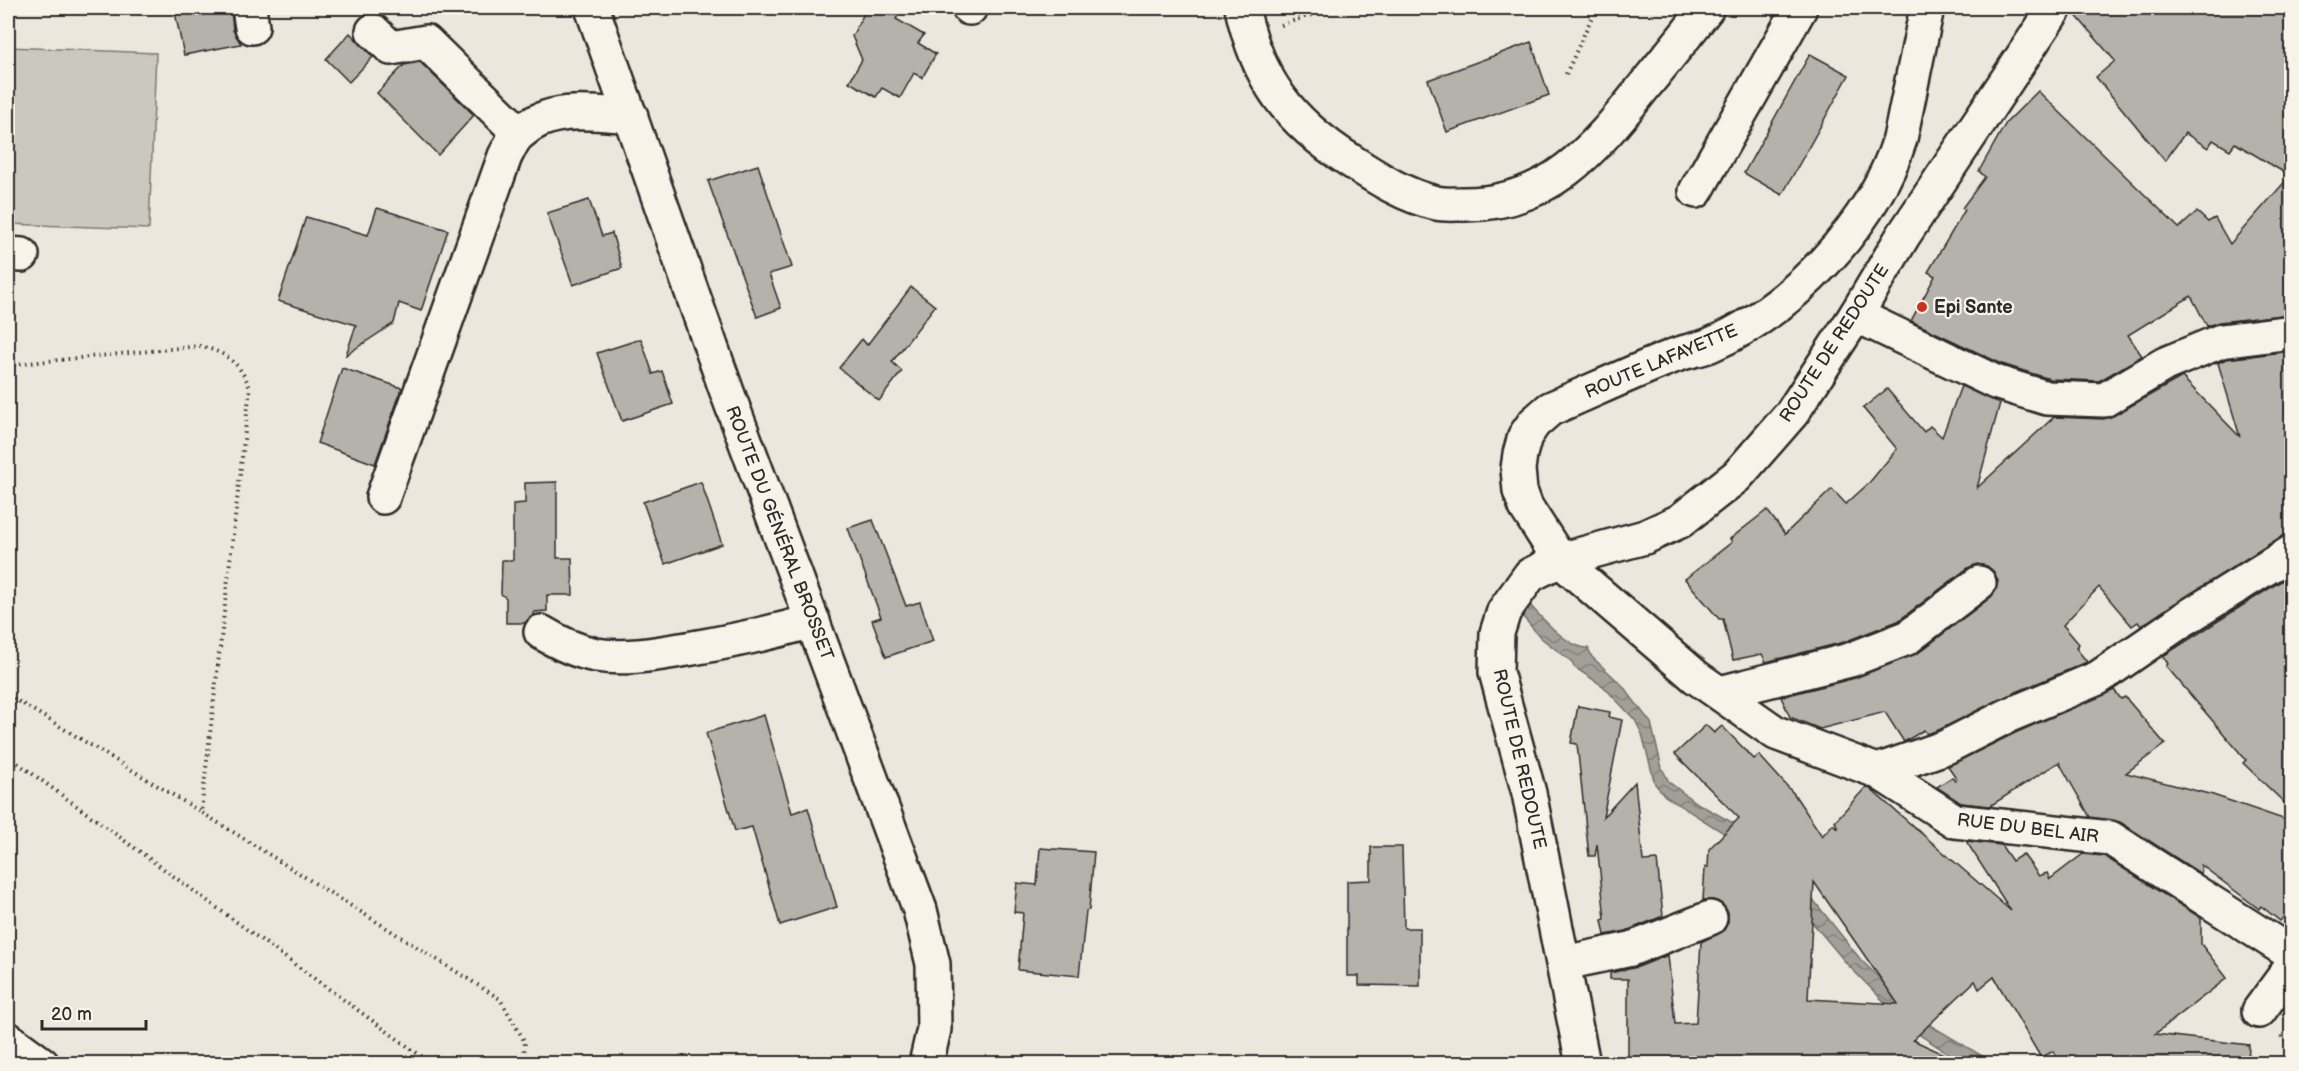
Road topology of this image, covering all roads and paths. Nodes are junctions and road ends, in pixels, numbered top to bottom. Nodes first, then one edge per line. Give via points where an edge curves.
1 (592, 8) edge
2 (1242, 8) edge
3 (1332, 8) edge
4 (1596, 8) edge
5 (1707, 8) edge
6 (1800, 8) edge
7 (1927, 8) edge
8 (2055, 8) edge
9 (1273, 27) dead end
10 (373, 31) dead end
11 (1566, 74) dead end
12 (631, 116) junction
13 (519, 133) junction
14 (1696, 190) dead end
15 (1856, 315) junction
16 (2292, 332) edge
17 (8, 364) edge
18 (383, 497) dead end
19 (2292, 552) edge
20 (1560, 560) junction
21 (1979, 583) dead end
22 (813, 621) junction
23 (541, 632) dead end
24 (1720, 693) junction
25 (8, 695) edge
26 (8, 756) edge
27 (1877, 771) junction
28 (201, 812) junction
29 (1710, 918) dead end
30 (2292, 954) edge
31 (1564, 963) junction
32 (2292, 966) edge
33 (2259, 1011) dead end
34 (8, 1038) edge
35 (42, 1064) edge
36 (432, 1064) edge
37 (523, 1064) edge
38 (926, 1064) edge
39 (1583, 1064) edge

1 - 12 street, ROUTE DU GÉNÉRAL BROSSET
2 - 5 street via 1262,70 1280,100 1301,122 1334,150 1387,184 1437,204 1505,201 1536,190 1586,156
3 - 9 path
4 - 11 path
6 - 14 street
7 - 20 street, ROUTE LAFAYETTE via 1894,157 1854,228 1811,276 1780,304 1710,345 1674,356 1550,409 1525,436 1518,469 1520,491
8 - 15 street, ROUTE DE REDOUTE via 1903,236
10 - 13 street via 391,48 426,42
12 - 13 street via 568,113 537,121
12 - 22 street, ROUTE DU GÉNÉRAL BROSSET via 727,392
13 - 18 street via 505,156
15 - 16 street via 1995,382 2047,398 2104,400 2165,364 2221,341
15 - 20 street, ROUTE DE REDOUTE via 1792,413 1737,476 1680,521 1645,537
17 - 28 path via 200,346 221,351 242,370 250,387
19 - 27 street via 2098,678 2007,716 1946,747
20 - 24 street, RUE DU BEL AIR via 1696,677
20 - 31 street, ROUTE DE REDOUTE via 1530,575 1504,611 1497,633 1496,672 1529,793
21 - 24 street via 1907,638 1850,660
22 - 23 street via 717,644 625,658 567,648
22 - 38 street, ROUTE DU GÉNÉRAL BROSSET via 920,910 933,964 934,1029
24 - 27 street, RUE DU BEL AIR via 1776,733
25 - 28 path
26 - 36 path
27 - 30 street, RUE DU BEL AIR via 1955,821 2110,838
28 - 37 path via 500,999 525,1042
29 - 31 street via 1631,949
31 - 39 street, ROUTE DE REDOUTE
32 - 33 street
34 - 35 street

